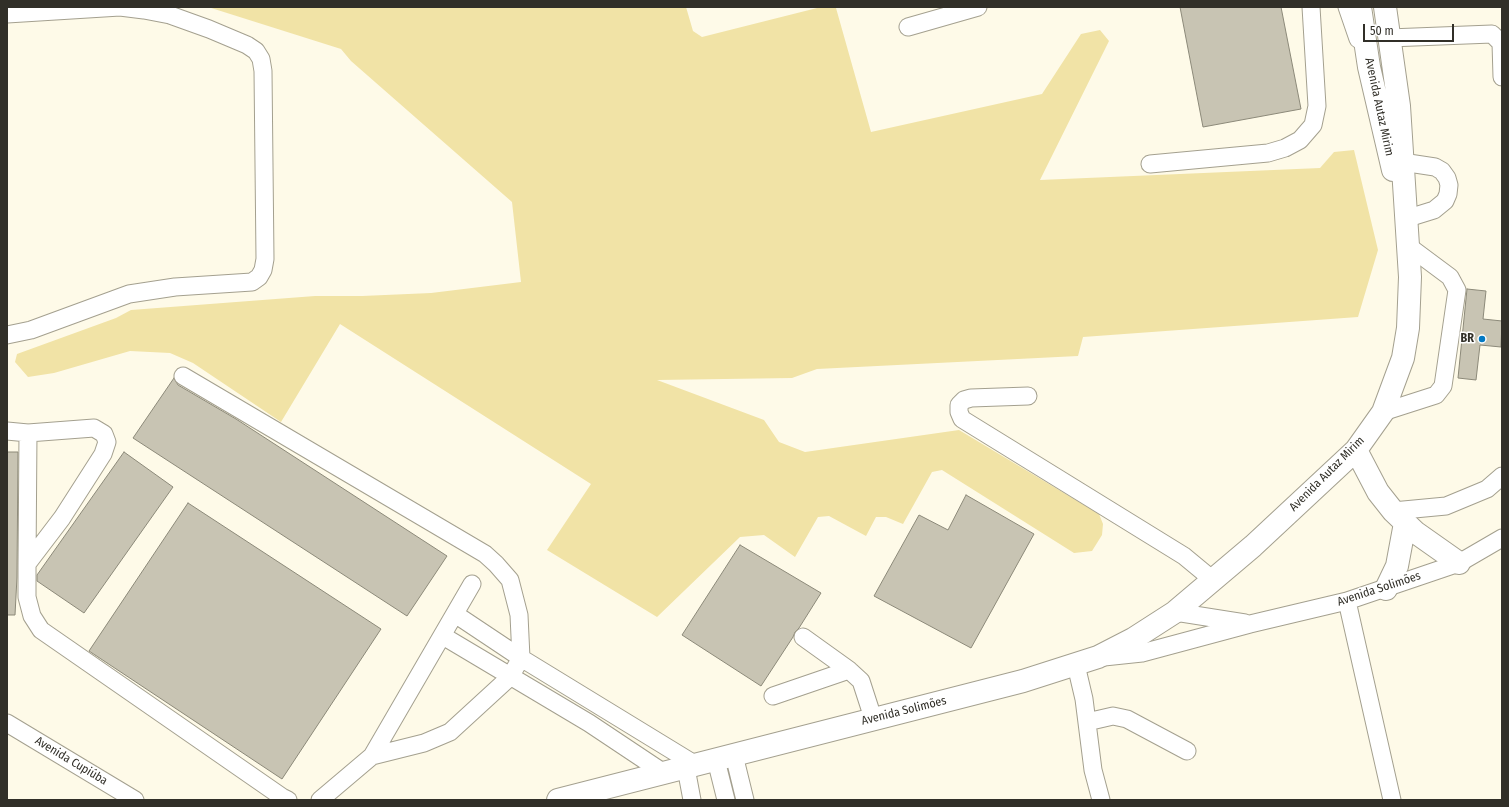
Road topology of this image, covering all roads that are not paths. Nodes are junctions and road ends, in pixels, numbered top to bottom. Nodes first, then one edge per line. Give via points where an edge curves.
1 (978, 7) edge
2 (1311, 7) edge
3 (1347, 7) edge
4 (1360, 7) edge
5 (1385, 7) edge
6 (7, 14) edge
7 (908, 27) dead end
8 (1389, 38) junction
9 (1369, 67) junction
10 (1502, 77) edge
11 (1402, 162) junction
12 (1150, 164) dead end
13 (1405, 212) junction
14 (1408, 245) junction
15 (7, 335) edge
16 (183, 376) dead end
17 (1028, 396) dead end
18 (1383, 412) junction
19 (7, 430) edge
20 (28, 433) junction
21 (1356, 450) junction
22 (1502, 476) edge
23 (1399, 517) junction
24 (1502, 538) edge
25 (1459, 563) junction
26 (27, 564) junction
27 (1213, 580) junction
28 (472, 584) dead end
29 (1386, 589) junction
30 (1347, 601) junction
31 (1175, 612) junction
32 (455, 614) junction
33 (1250, 624) junction
34 (443, 636) junction
35 (803, 637) dead end
36 (1098, 657) junction
37 (521, 658) junction
38 (1076, 665) junction
39 (849, 670) junction
40 (510, 677) junction
41 (773, 696) dead end
42 (873, 718) junction
43 (1087, 722) junction
44 (7, 723) edge
45 (1187, 751) dead end
46 (372, 756) junction
47 (708, 762) junction
48 (664, 774) junction
49 (135, 800) edge
50 (288, 800) edge
51 (320, 800) edge
52 (558, 800) edge
53 (692, 800) edge
54 (726, 800) edge
55 (745, 800) edge
56 (1101, 800) edge
57 (1392, 800) edge

1 - 7 street
2 - 12 street via 1317,106 1313,125 1300,140 1268,153
3 - 9 street
4 - 9 main road, Avenida Autaz Mirim
5 - 8 main road, Avenida Autaz Mirim
6 - 15 street via 120,7 144,10 209,29 256,51 261,59 263,71 265,259 263,270 252,282 136,292 31,330
8 - 10 street via 1492,34 1501,43
8 - 11 main road, Avenida Autaz Mirim via 1399,106
9 - 13 main road, Avenida Autaz Mirim via 1389,156
11 - 13 main road, Avenida Autaz Mirim
11 - 13 street via 1442,171 1449,185 1445,201 1434,210
13 - 14 main road, Avenida Autaz Mirim
14 - 18 main road, Avenida Autaz Mirim via 1408,328 1403,358
14 - 18 street via 1450,277 1457,290 1443,386 1436,395
16 - 37 street via 485,554 510,580 519,615
17 - 27 street via 971,398 959,405 959,412 962,418 1184,556
18 - 21 main road, Avenida Autaz Mirim
19 - 20 street
20 - 26 street
20 - 26 street via 94,428 104,434 107,442 103,454 66,512
21 - 23 main road via 1378,492
21 - 27 main road, Avenida Autaz Mirim
22 - 23 street via 1487,489 1446,506
23 - 25 main road via 1436,548
23 - 29 main road via 1398,566
24 - 25 street, Avenida Solimões
25 - 29 street, Avenida Solimões
26 - 50 street via 27,598 32,616 41,630
27 - 31 main road, Avenida Autaz Mirim
28 - 32 street
29 - 30 street, Avenida Solimões
30 - 33 street, Avenida Solimões
30 - 57 street
31 - 33 street, Avenida Solimões
31 - 36 main road, Avenida Autaz Mirim via 1133,640
32 - 34 street
32 - 37 street
33 - 36 street, Avenida Solimões via 1142,654
34 - 40 street
34 - 46 street
35 - 39 street
36 - 38 main road, Avenida Solimões
37 - 40 street
37 - 47 street
38 - 42 main road, Avenida Solimões via 1023,681
38 - 43 street
39 - 41 street
39 - 42 street via 861,681
40 - 46 street via 450,732 424,743
40 - 48 street via 589,723
42 - 47 main road, Avenida Solimões
43 - 45 street via 1113,716 1127,719
43 - 56 street via 1093,770
44 - 49 street, Avenida Cupiúba
46 - 51 street
47 - 48 main road, Avenida Solimões
47 - 53 street
47 - 54 street
47 - 55 street
48 - 52 main road, Avenida Solimões

